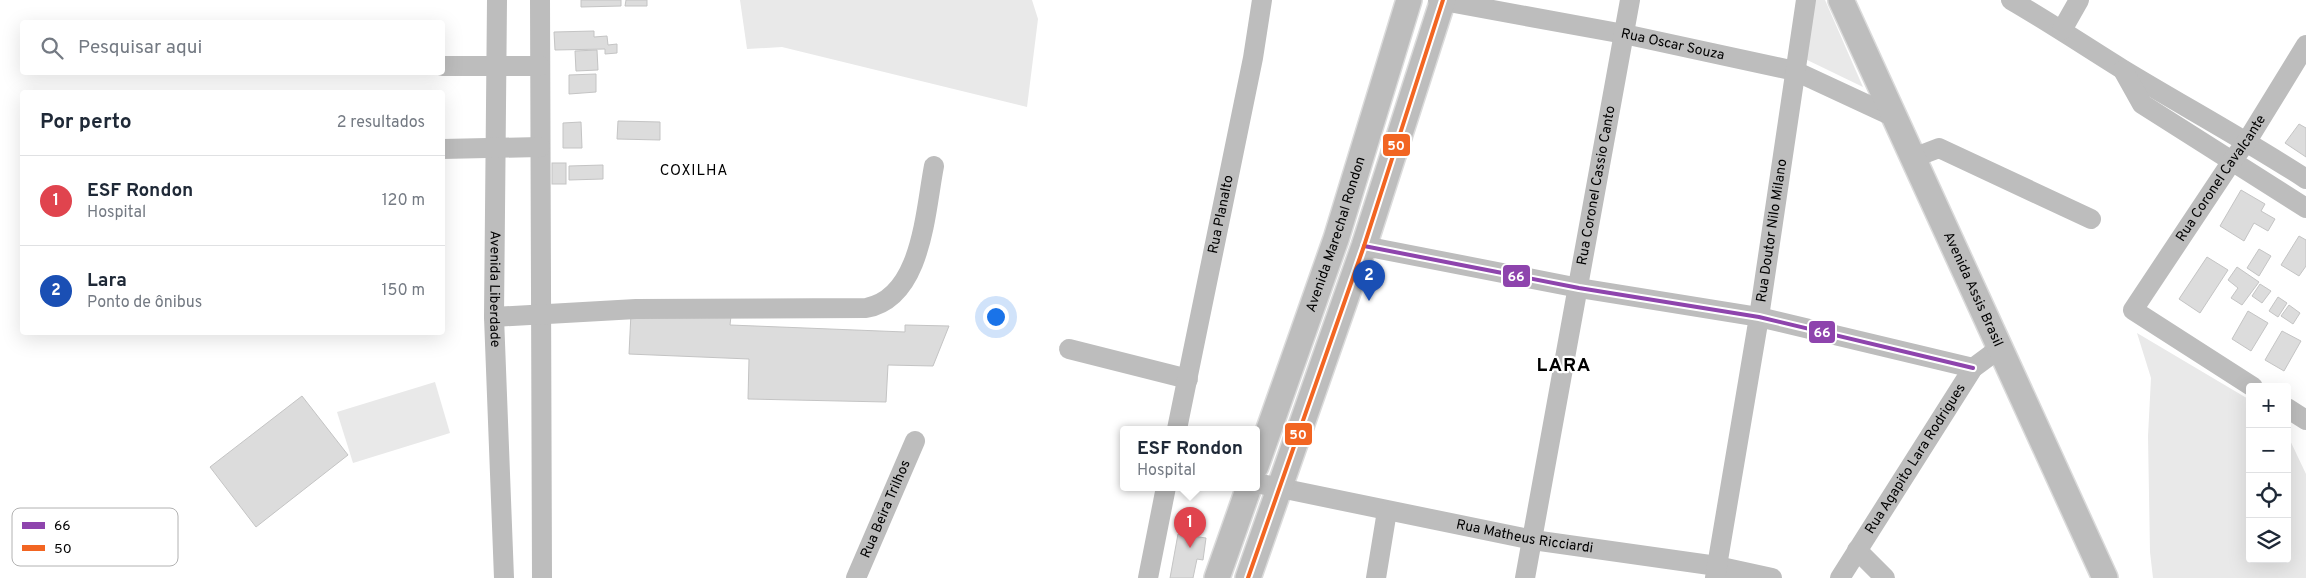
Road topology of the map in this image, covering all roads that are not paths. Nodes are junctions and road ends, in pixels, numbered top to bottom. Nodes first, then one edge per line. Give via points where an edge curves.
1 (497, 0) edge
2 (540, 0) edge
3 (1262, 0) edge
4 (1410, 0) edge
5 (1441, 0) edge
6 (1630, 0) edge
7 (1806, 0) edge
8 (1841, 0) edge
9 (2011, 0) edge
10 (2079, 0) edge
11 (2062, 30) junction
12 (1624, 34) junction
13 (2306, 45) edge
14 (445, 66) edge
15 (496, 66) junction
16 (540, 66) junction
17 (2122, 69) junction
18 (1796, 71) junction
19 (2187, 106) junction
20 (1894, 117) junction
21 (2175, 125) junction
22 (2248, 141) junction
23 (495, 146) junction
24 (540, 147) junction
25 (445, 149) edge
26 (1913, 158) junction
27 (2232, 161) junction
28 (934, 166) dead end
29 (2306, 179) edge
30 (2306, 208) edge
31 (2091, 219) dead end
32 (1364, 246) junction
33 (1579, 288) junction
34 (541, 314) junction
35 (494, 317) junction
36 (1759, 317) junction
37 (2000, 348) junction
38 (1070, 349) dead end
39 (1974, 368) junction
40 (1188, 378) junction
41 (2248, 383) edge
42 (2291, 411) edge
43 (2306, 420) edge
44 (1179, 426) edge
45 (915, 441) dead end
46 (1260, 455) edge
47 (1267, 486) edge
48 (1165, 491) edge
49 (1248, 491) edge
50 (1387, 510) junction
51 (1533, 540) junction
52 (1857, 550) junction
53 (1716, 572) edge
54 (504, 578) edge
55 (542, 578) edge
56 (856, 578) edge
57 (1148, 578) edge
58 (1217, 578) edge
59 (1248, 578) edge
60 (1376, 578) edge
61 (1525, 578) edge
62 (1772, 578) edge
63 (1840, 578) edge
64 (1885, 578) edge
65 (2105, 578) edge

1 - 15 street, Avenida Liberdade
2 - 16 street
3 - 40 street, Rua Planalto
4 - 46 main road, Avenida Marechal Rondon via 1336,239
5 - 12 street, Rua Oscar Souza
5 - 32 main road, Avenida Marechal Rondon
6 - 12 street, Rua Coronel Cassio Canto
7 - 18 street, Rua Doutor Nilo Milano
8 - 20 main road, Avenida Assis Brasil
9 - 11 street
10 - 11 street
11 - 17 street
12 - 18 street, Rua Oscar Souza
12 - 33 street, Rua Coronel Cassio Canto
13 - 22 street, Rua Coronel Cavalcante
14 - 15 street
15 - 16 street
15 - 23 street, Avenida Liberdade
16 - 24 street
17 - 19 street
17 - 21 street via 2142,104
18 - 20 street, Rua Oscar Souza
18 - 36 street, Rua Doutor Nilo Milano
19 - 21 street
19 - 22 street
20 - 26 main road, Avenida Assis Brasil
21 - 27 street
22 - 27 street, Rua Coronel Cavalcante
22 - 29 street
23 - 24 street
23 - 25 street
23 - 35 street, Avenida Liberdade
24 - 34 street
26 - 31 street via 1939,148
26 - 37 main road, Avenida Assis Brasil
27 - 30 street
27 - 41 street, Rua Coronel Cavalcante via 2133,310
28 - 34 street via 917,256 894,294 880,306 636,309
32 - 33 street
32 - 47 main road, Avenida Marechal Rondon
33 - 36 street
33 - 51 street, Rua Coronel Cassio Canto
34 - 35 street
34 - 55 street
35 - 54 street, Avenida Liberdade
36 - 39 street
36 - 53 street, Rua Doutor Nilo Milano
37 - 39 street, Rua Agapito Lara Rodrigues
37 - 65 main road, Avenida Assis Brasil
38 - 40 street
39 - 52 street, Rua Agapito Lara Rodrigues
40 - 44 street, Rua Planalto
42 - 43 street
45 - 56 street, Rua Beira Trilhos
47 - 50 street, Rua Matheus Ricciardi
47 - 59 main road, Avenida Marechal Rondon
48 - 57 street
49 - 58 main road
50 - 51 street, Rua Matheus Ricciardi
50 - 60 street
51 - 53 street, Rua Matheus Ricciardi
51 - 61 street, Rua Coronel Cassio Canto
52 - 63 street, Rua Agapito Lara Rodrigues
52 - 64 street
53 - 62 street, Rua Matheus Ricciardi

